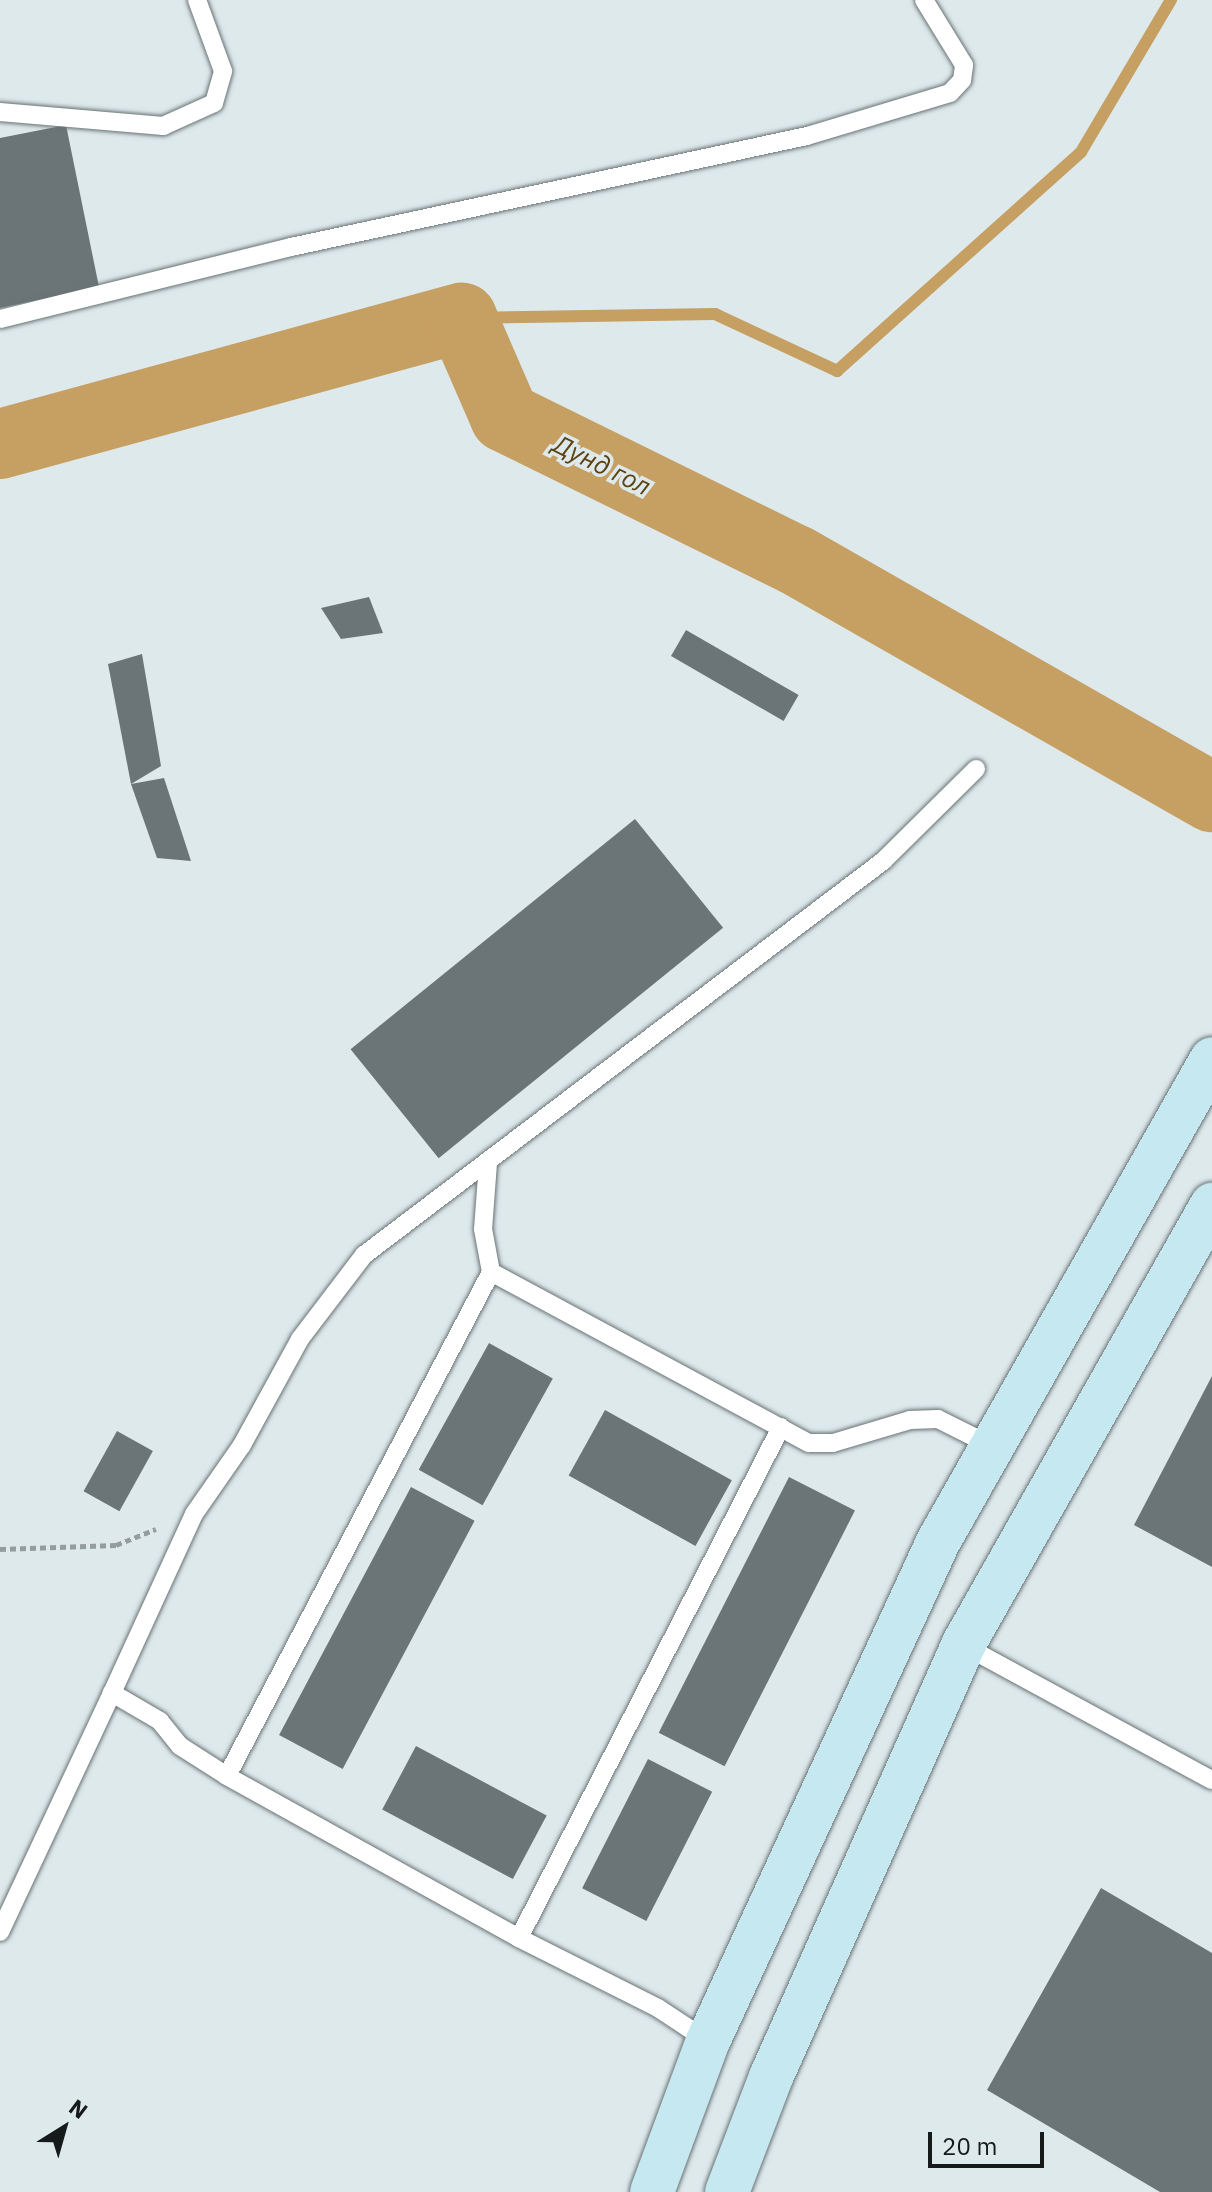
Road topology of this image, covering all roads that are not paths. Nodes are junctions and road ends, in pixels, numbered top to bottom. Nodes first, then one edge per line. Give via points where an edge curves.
1 (197, 0) edge
2 (924, 0) edge
3 (0, 112) edge
4 (0, 319) edge
5 (976, 769) dead end
6 (1212, 1059) edge
7 (488, 1163) junction
8 (1212, 1205) edge
9 (491, 1272) junction
10 (781, 1427) junction
11 (992, 1446) junction
12 (963, 1645) junction
13 (112, 1693) junction
14 (227, 1776) junction
15 (1212, 1780) edge
16 (0, 1932) edge
17 (519, 1938) junction
18 (708, 2041) junction
19 (652, 2192) edge
20 (727, 2192) edge

1 - 3 lane via 223,71 214,103 163,126
2 - 4 lane via 964,65 962,80 950,93 807,136 291,247
5 - 7 lane via 883,861
6 - 11 main road
7 - 9 lane via 483,1229
7 - 13 lane via 364,1255 300,1339 242,1445 194,1514
8 - 12 main road
9 - 10 lane
9 - 14 lane
10 - 11 lane via 809,1443 833,1443 910,1420 938,1419
10 - 17 lane
11 - 18 main road via 938,1542
12 - 15 lane
12 - 20 main road via 771,2077
13 - 14 lane via 160,1721 180,1746
13 - 16 lane
14 - 17 lane
17 - 18 lane via 658,2008
18 - 19 main road

